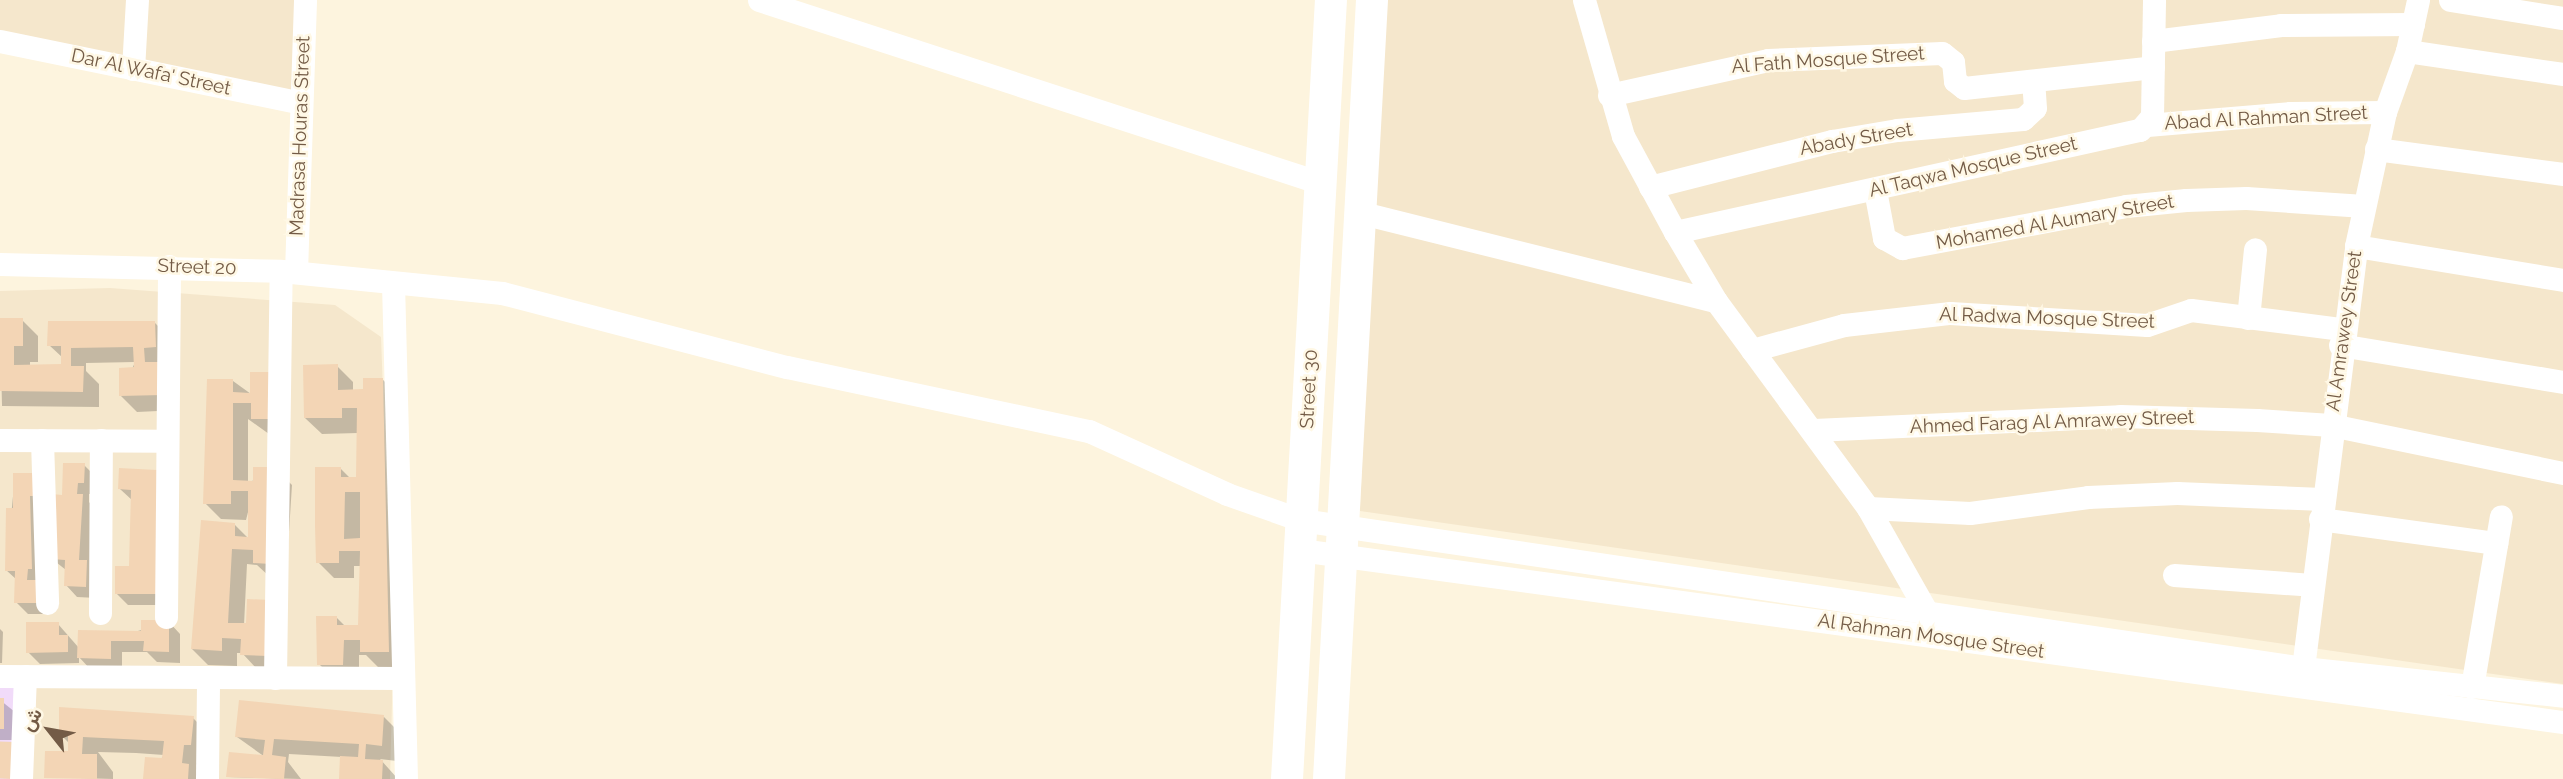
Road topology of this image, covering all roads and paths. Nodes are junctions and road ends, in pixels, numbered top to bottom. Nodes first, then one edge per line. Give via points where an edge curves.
1 (137, 0) edge
2 (305, 0) edge
3 (759, 0) edge
4 (1331, 0) edge
5 (1372, 0) edge
6 (1584, 0) edge
7 (2154, 0) edge
8 (2418, 0) edge
9 (2451, 0) edge
10 (2563, 18) edge
11 (2413, 24) junction
12 (0, 41) edge
13 (2153, 41) junction
14 (2407, 51) junction
15 (2153, 67) junction
16 (133, 69) junction
17 (2563, 74) edge
18 (2033, 82) junction
19 (1609, 95) junction
20 (301, 103) junction
21 (2385, 112) junction
22 (2147, 125) junction
23 (2376, 149) junction
24 (2563, 174) edge
25 (1321, 183) junction
26 (1650, 187) junction
27 (1875, 190) junction
28 (2364, 206) junction
29 (1362, 213) junction
30 (1675, 232) junction
31 (2356, 246) junction
32 (2255, 249) dead end
33 (0, 264) edge
34 (169, 265) junction
35 (288, 272) junction
36 (2563, 280) edge
37 (393, 283) junction
38 (1315, 295) junction
39 (1357, 297) junction
40 (1716, 301) junction
41 (2248, 318) junction
42 (2341, 337) junction
43 (1752, 350) junction
44 (2563, 382) edge
45 (2331, 425) junction
46 (1814, 430) junction
47 (0, 440) edge
48 (42, 440) junction
49 (101, 440) junction
50 (167, 441) junction
51 (2563, 473) edge
52 (1868, 508) junction
53 (2321, 509) junction
54 (2501, 516) dead end
55 (1300, 535) junction
56 (1344, 540) junction
57 (2496, 543) junction
58 (2174, 575) dead end
59 (2312, 585) junction
60 (47, 603) dead end
61 (100, 613) dead end
62 (1928, 614) junction
63 (166, 617) dead end
64 (2303, 668) junction
65 (0, 676) edge
66 (25, 676) junction
67 (208, 678) junction
68 (275, 678) junction
69 (402, 678) junction
70 (2472, 687) junction
71 (2563, 696) edge
72 (2563, 722) edge
73 (22, 779) edge
74 (207, 779) edge
75 (406, 779) edge
76 (1287, 779) edge
77 (1329, 779) edge

1 - 16 street
2 - 20 street, Madrasa Houras Street
3 - 25 street
4 - 25 street, Street 30
5 - 29 street
6 - 19 street
7 - 13 street
8 - 11 street, Al Amrawey Street
9 - 10 street
11 - 13 street via 2281,25
11 - 14 street, Al Amrawey Street
12 - 16 street, Dar Al Wafa' Street
13 - 15 street
14 - 17 street
14 - 21 street, Al Amrawey Street
15 - 18 street, Al Fath Mosque Street
15 - 22 street via 2152,116
16 - 20 street, Dar Al Wafa' Street
18 - 19 street, Al Fath Mosque Street via 1960,87 1954,62 1934,53 1768,60
18 - 26 street, Abady Street via 2035,108 2024,119 1910,128 1832,141
19 - 26 street via 1623,136
20 - 35 street, Madrasa Houras Street
21 - 22 street, Abad Al Rahman Street via 2290,113
21 - 23 street, Al Amrawey Street
22 - 27 street, Al Taqwa Mosque Street
23 - 24 street
23 - 28 street, Al Amrawey Street
25 - 38 street, Street 30
26 - 30 street
27 - 28 street, Mohamed Al Aumary Street via 1884,238 1902,248 2114,208 2186,200 2270,199
27 - 30 street, Al Taqwa Mosque Street
28 - 31 street, Al Amrawey Street
29 - 39 street
29 - 40 street
30 - 40 street
31 - 36 street
31 - 42 street, Al Amrawey Street
32 - 41 street
33 - 34 street, Street 20
34 - 35 street, Street 20
34 - 50 street
35 - 37 street, Street 20
35 - 68 street, Madrasa Houras Street
37 - 55 street, Street 20 via 502,293 567,306 787,367 1089,431 1227,494
37 - 69 street
38 - 39 street
38 - 55 street, Street 30
39 - 56 street
40 - 43 street
41 - 42 street, Al Radwa Mosque Street
41 - 43 street, Al Radwa Mosque Street via 2191,310 2147,325 1950,313 1897,316
42 - 44 street, Al Radwa Mosque Street
42 - 45 street, Al Amrawey Street
43 - 46 street
45 - 46 street, Ahmed Farag Al Amrawey Street via 2120,416
45 - 51 street, Ahmed Farag Al Amrawey Street
45 - 53 street, Al Amrawey Street
46 - 52 street
47 - 48 street
48 - 49 street
48 - 60 street
49 - 50 street
49 - 61 street
50 - 63 street
52 - 53 street via 1970,513 2166,493
52 - 62 street
53 - 57 street
53 - 59 street, Al Amrawey Street
54 - 57 street
55 - 56 street, Al Rahman Mosque Street
55 - 76 street, Street 30
56 - 62 street, Al Rahman Mosque Street
56 - 72 street, Al Rahman Mosque Street
56 - 77 street
57 - 70 street
58 - 59 street
59 - 64 street, Al Amrawey Street
62 - 64 street, Al Rahman Mosque Street
64 - 70 street, Al Rahman Mosque Street
65 - 66 street
66 - 67 street
66 - 73 street
67 - 68 street
67 - 74 street
68 - 69 street
69 - 75 street
70 - 71 street, Al Rahman Mosque Street

